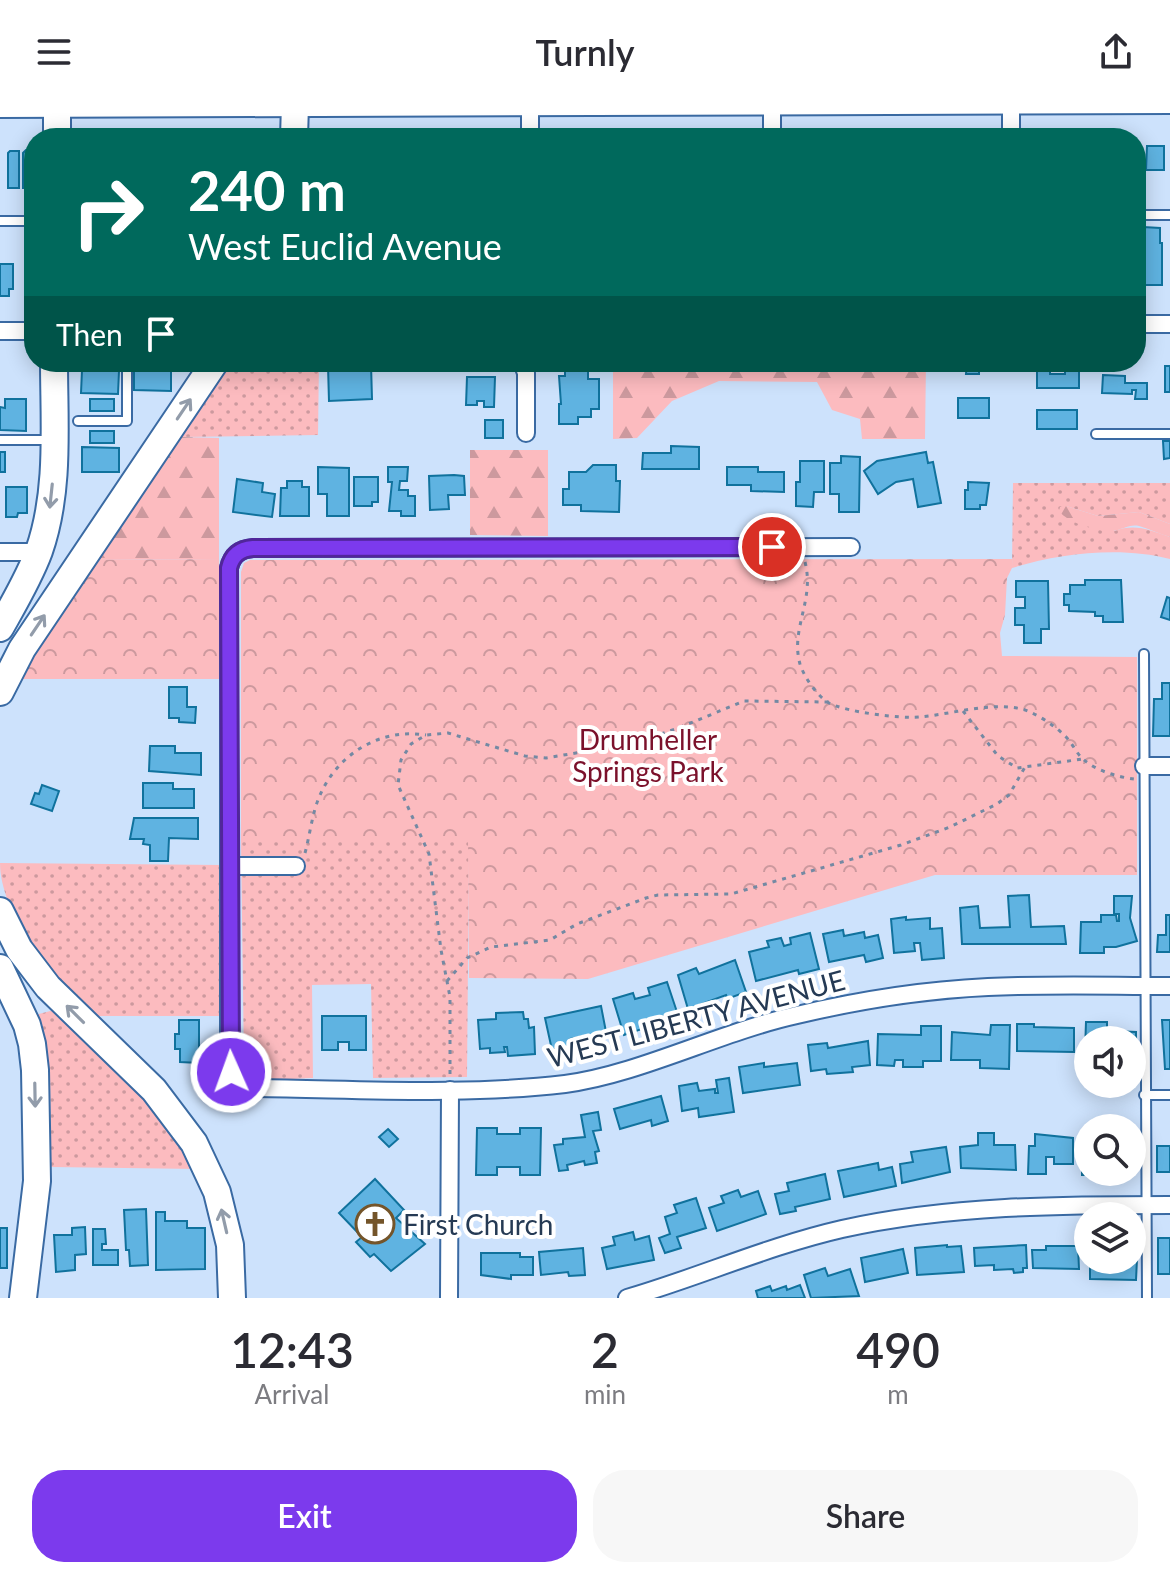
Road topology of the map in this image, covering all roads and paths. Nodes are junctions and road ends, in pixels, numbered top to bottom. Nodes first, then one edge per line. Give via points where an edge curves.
1 (530, 105) edge
2 (772, 105) edge
3 (1011, 105) edge
4 (1170, 105) edge
5 (57, 107) edge
6 (295, 107) edge
7 (0, 109) edge
8 (57, 128) edge
9 (294, 128) edge
10 (530, 128) edge
11 (772, 128) edge
12 (1011, 128) edge
13 (1146, 215) edge
14 (1170, 215) edge
15 (0, 221) edge
16 (24, 221) edge
17 (1146, 324) edge
18 (1170, 324) edge
19 (0, 331) edge
20 (24, 331) edge
21 (54, 372) edge
22 (127, 372) edge
23 (208, 372) edge
24 (525, 372) edge
25 (78, 421) dead end
26 (526, 433) dead end
27 (1096, 434) dead end
28 (1170, 434) edge
29 (0, 440) edge
30 (54, 440) junction
31 (801, 547) junction
32 (851, 547) dead end
33 (0, 552) edge
34 (39, 552) junction
35 (0, 628) edge
36 (1144, 654) dead end
37 (0, 692) edge
38 (829, 702) junction
39 (963, 711) junction
40 (426, 735) junction
41 (1083, 759) junction
42 (1170, 766) edge
43 (1025, 767) junction
44 (1144, 772) junction
45 (230, 866) junction
46 (296, 866) joint
47 (0, 911) edge
48 (0, 968) edge
49 (447, 981) junction
50 (1144, 986) junction
51 (1170, 986) edge
52 (1144, 1026) edge
53 (450, 1090) junction
54 (1146, 1095) edge
55 (1170, 1095) edge
56 (1144, 1098) edge
57 (1146, 1202) edge
58 (1146, 1205) joint
59 (1170, 1205) edge
60 (1074, 1206) edge
61 (23, 1298) edge
62 (232, 1298) edge
63 (449, 1298) edge
64 (627, 1298) edge
65 (1147, 1298) edge

1 - 2 street
1 - 6 street
1 - 10 street
2 - 3 street
2 - 11 street
3 - 4 street
3 - 12 street
5 - 6 street
5 - 7 street
5 - 8 main road
6 - 9 main road
13 - 14 lane
15 - 16 lane
17 - 18 street
19 - 20 street
21 - 30 main road
22 - 25 lane via 127,421
37 -> 23 main road via 22,649
24 - 26 street
27 - 28 lane
29 - 30 lane
30 -> 34 main road via 51,497
31 - 32 street
31 - 38 path via 809,579 797,644 812,686
31 - 45 street via 242,550 229,568
33 - 34 street
34 - 35 main road
36 - 44 lane
38 - 39 path via 916,717
38 - 40 path via 744,701 635,743 546,758 448,733
39 - 41 path via 1020,708 1064,735
39 - 43 path via 998,756
40 - 46 path via 408,732 368,743 338,766 315,809 304,856
40 - 49 path via 411,744 401,760 398,785 429,854
41 - 43 path
41 - 44 path via 1131,779
42 - 44 street
43 - 49 path via 1009,795 950,827 731,894 646,898 550,940 491,947 467,958
44 - 50 lane
45 - 46 street
45 - 53 street, WEST LIBERTY AVENUE via 229,1060 236,1081 256,1088
62 -> 47 main road via 230,1245 217,1192 194,1143 154,1090 48,987 19,949
48 -> 61 main road via 27,1025 35,1070 37,1181
49 - 53 path
50 - 51 street, WEST LIBERTY AVENUE
50 - 52 lane
50 - 53 street, WEST LIBERTY AVENUE via 919,993 739,1030 568,1083
53 - 63 street
54 - 55 lane
56 - 57 lane
58 - 59 street
58 - 65 lane
60 - 64 street via 899,1218 784,1244

